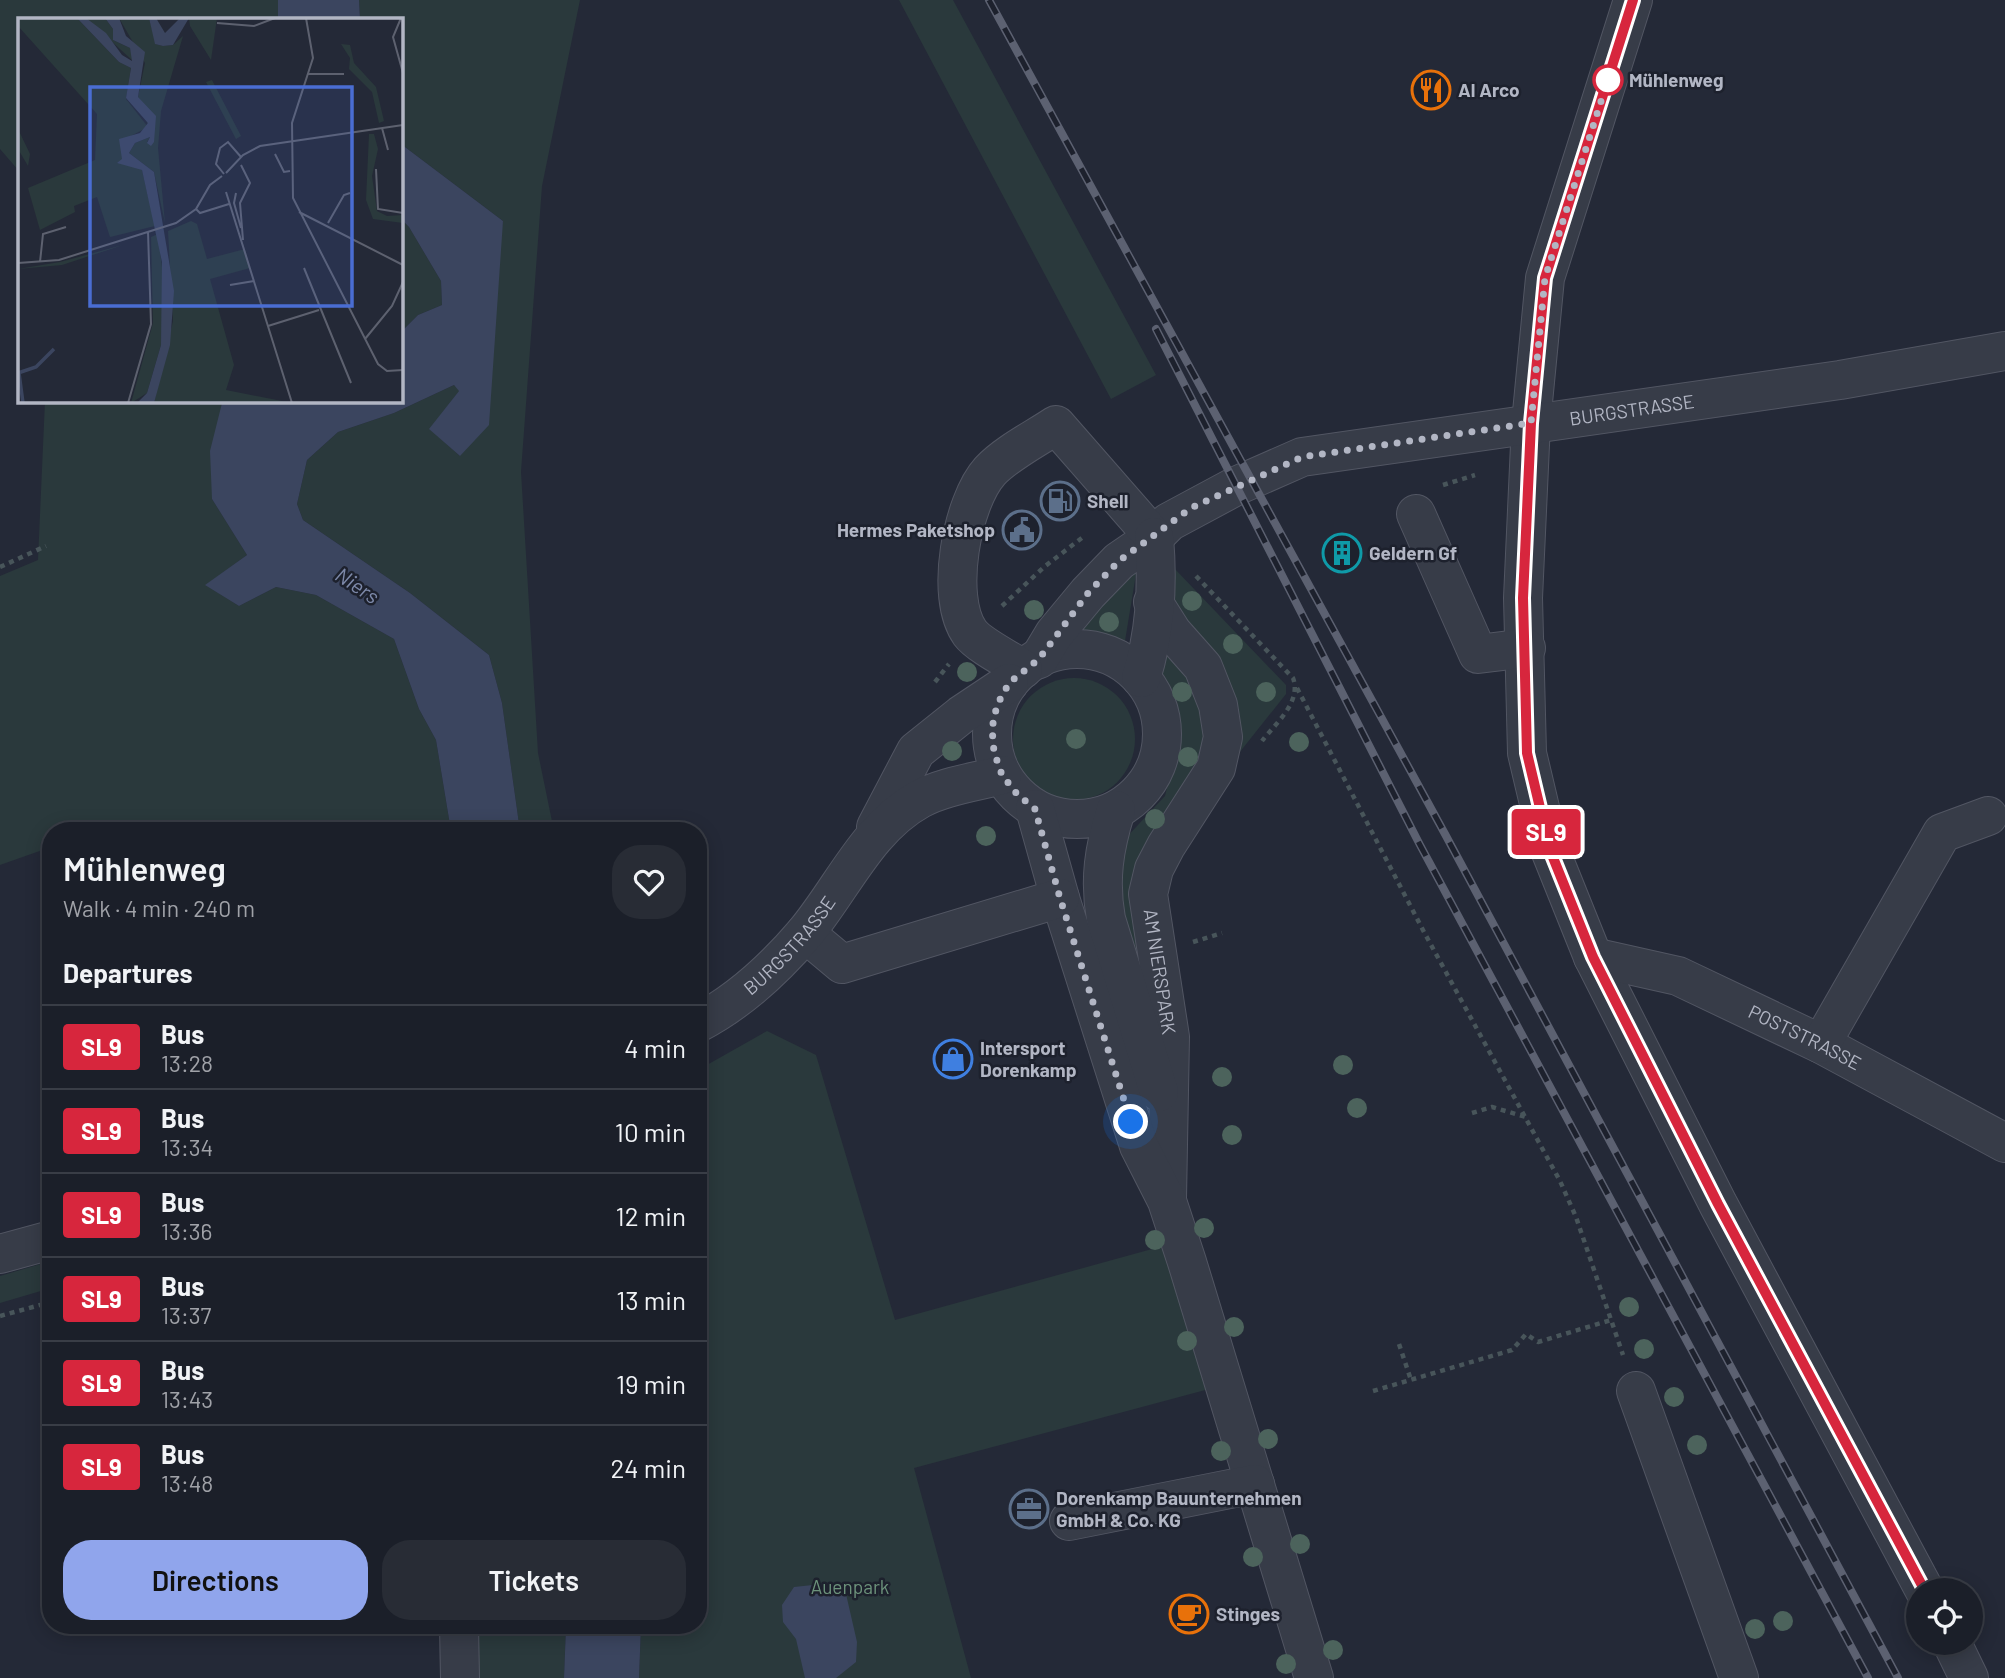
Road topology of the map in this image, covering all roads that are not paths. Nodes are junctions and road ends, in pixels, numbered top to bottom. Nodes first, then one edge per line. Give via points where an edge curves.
1 (1633, 0) edge
2 (2005, 351) edge
3 (1531, 440) junction
4 (1428, 500) road end
5 (1154, 537) junction
6 (1153, 602) junction
7 (1526, 648) junction
8 (1024, 670) junction
9 (1141, 678) junction
10 (1002, 775) junction
11 (1035, 809) junction
12 (1116, 810) junction
13 (1988, 816) dead end
14 (864, 851) junction
15 (1060, 898) junction
16 (806, 933) junction
17 (1593, 957) junction
18 (707, 1017) edge
19 (1821, 1044) junction
20 (1170, 1128) junction
21 (2005, 1143) edge
22 (1167, 1200) junction
23 (42, 1243) edge
24 (0, 1255) edge
25 (1636, 1391) road end
26 (1255, 1484) junction
27 (1069, 1521) dead end
28 (1918, 1578) edge
29 (459, 1634) edge
30 (1958, 1655) edge
31 (460, 1678) edge
32 (1314, 1678) edge
33 (1739, 1678) edge
34 (1969, 1678) edge

1 - 3 street via 1545,278
2 - 3 street, BURGSTRASSE
3 - 5 street, BURGSTRASSE via 1302,457 1191,508
3 - 7 street via 1523,598
4 - 7 street via 1478,653
5 - 6 street via 1157,575
5 - 8 street, BURGSTRASSE via 1119,561
5 - 8 street via 1056,425 991,470 973,495 960,544 959,595 971,635
6 - 9 street
6 - 20 street, AM NIERSPARK via 1203,667 1218,705 1223,737 1216,768 1166,846 1148,894 1170,1037
7 - 17 street via 1527,753 1550,850
8 - 9 street, BURGSTRASSE via 1065,650 1094,651 1120,660
8 - 10 street, BURGSTRASSE via 997,705 992,728
8 - 14 street, BURGSTRASSE via 916,751
9 - 12 street, BURGSTRASSE via 1156,699 1163,724 1161,750 1153,775 1137,795
10 - 11 street, BURGSTRASSE
10 - 14 street, BURGSTRASSE via 922,798 902,811
11 - 12 street, BURGSTRASSE via 1062,818 1090,819
11 - 15 street, AM NIERSPARK
12 - 20 street, AM NIERSPARK via 1100,890
13 - 19 street via 1942,832
14 - 16 street, BURGSTRASSE
15 - 16 street via 842,964
15 - 22 street, AM NIERSPARK via 1139,1146
16 - 18 street, BURGSTRASSE via 762,977
17 - 19 street, POSTSTRASSE via 1678,976
17 - 28 street via 1718,1204
19 - 21 street, POSTSTRASSE
20 - 22 street, AM NIERSPARK
22 - 26 street, AM NIERSPARK
23 - 24 street
25 - 33 street
26 - 27 street
26 - 32 street, AM NIERSPARK
29 - 31 street
30 - 34 street

